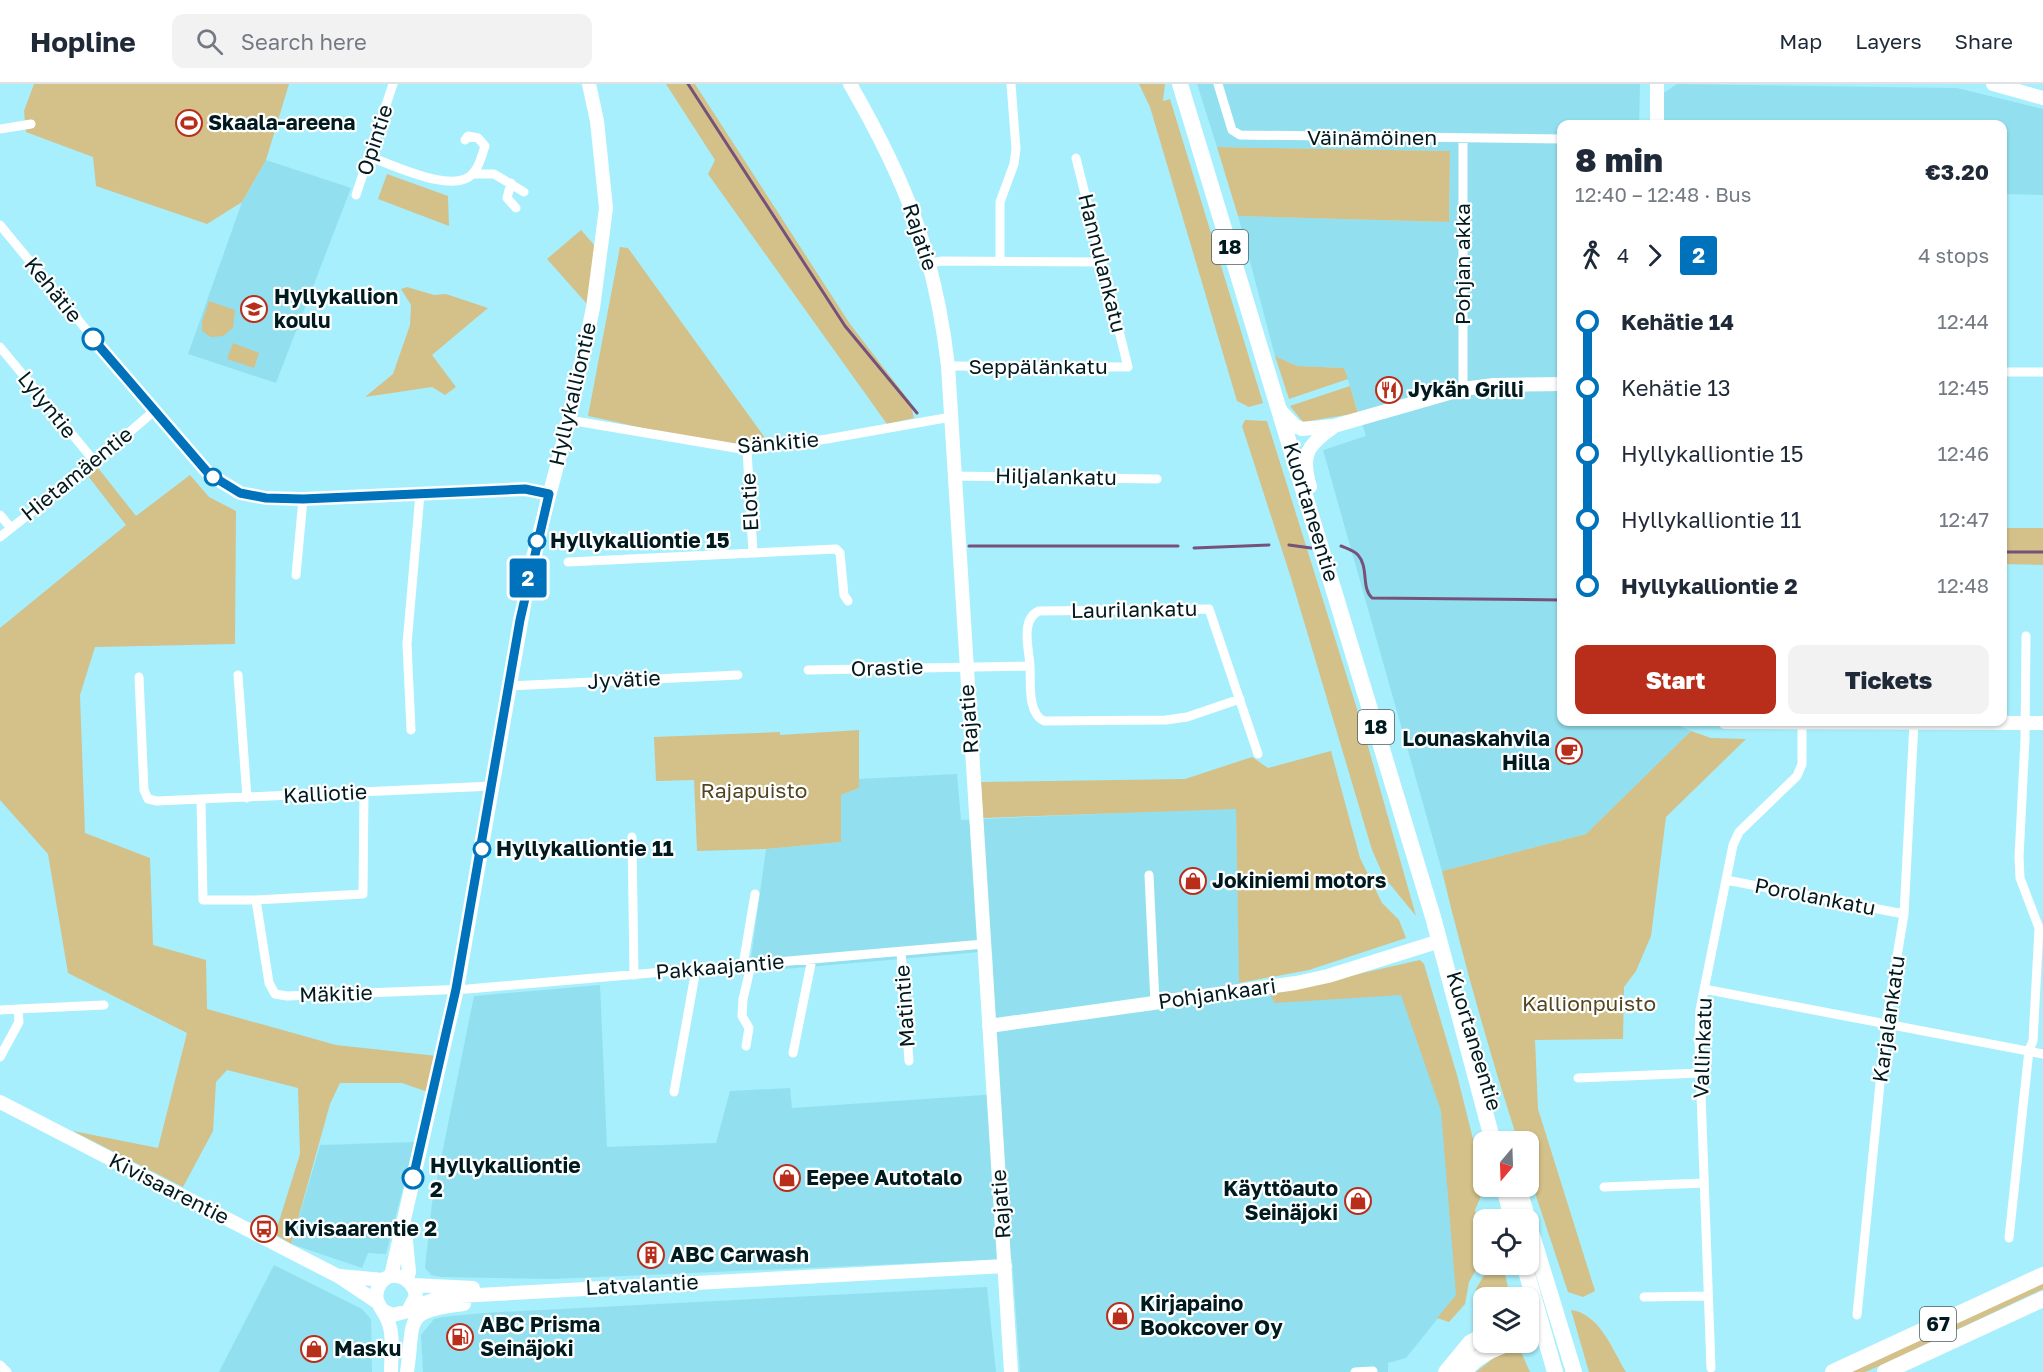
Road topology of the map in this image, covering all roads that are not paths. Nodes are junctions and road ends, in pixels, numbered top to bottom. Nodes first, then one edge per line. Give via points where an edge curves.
1 (393, 84) edge
2 (589, 84) edge
3 (850, 84) edge
4 (1011, 84) edge
5 (1180, 84) edge
6 (1218, 84) edge
7 (1657, 84) edge
8 (1993, 84) edge
9 (2043, 98) edge
10 (1657, 120) edge
11 (31, 124) dead end
12 (0, 129) edge
13 (1463, 138) junction
14 (1557, 139) edge
15 (465, 141) dead end
16 (368, 156) junction
17 (1076, 158) dead end
18 (474, 174) junction
19 (511, 183) junction
20 (524, 192) dead end
21 (356, 195) dead end
22 (516, 208) dead end
23 (0, 225) edge
24 (1000, 261) junction
25 (1102, 262) junction
26 (930, 263) junction
27 (0, 347) edge
28 (948, 366) junction
29 (1128, 368) joint
30 (2007, 372) edge
31 (2043, 372) edge
32 (1557, 384) edge
33 (1463, 389) junction
34 (1280, 409) junction
35 (154, 411) junction
36 (951, 417) junction
37 (569, 420) junction
38 (1334, 426) junction
39 (747, 450) junction
40 (95, 462) junction
41 (954, 476) junction
42 (1158, 479) dead end
43 (420, 494) junction
44 (549, 494) junction
45 (303, 499) junction
46 (1311, 514) junction
47 (0, 515) edge
48 (11, 528) junction
49 (0, 537) edge
50 (753, 553) junction
51 (568, 562) dead end
52 (297, 575) dead end
53 (848, 601) dead end
54 (2026, 636) dead end
55 (966, 666) junction
56 (1030, 666) junction
57 (808, 670) dead end
58 (238, 675) dead end
59 (738, 675) dead end
60 (139, 677) dead end
61 (509, 686) junction
62 (1240, 699) junction
63 (2007, 723) edge
64 (2026, 723) junction
65 (2043, 723) edge
66 (1802, 726) edge
67 (1914, 726) edge
68 (411, 730) dead end
69 (1258, 754) dead end
70 (493, 786) junction
71 (364, 791) junction
72 (246, 798) junction
73 (201, 799) junction
74 (632, 837) dead end
75 (1149, 875) dead end
76 (1726, 880) junction
77 (755, 894) dead end
78 (256, 900) junction
79 (1904, 914) junction
80 (1440, 941) junction
81 (984, 944) junction
82 (901, 952) junction
83 (812, 959) junction
84 (747, 965) junction
85 (696, 969) junction
86 (634, 975) junction
87 (456, 989) junction
88 (1704, 989) junction
89 (1155, 1003) junction
90 (105, 1005) dead end
91 (18, 1009) junction
92 (0, 1010) edge
93 (1886, 1023) junction
94 (989, 1026) junction
95 (746, 1046) dead end
96 (2029, 1050) junction
97 (794, 1053) dead end
98 (2043, 1054) edge
99 (0, 1057) edge
100 (909, 1061) dead end
101 (1700, 1072) junction
102 (1578, 1078) dead end
103 (674, 1092) dead end
104 (0, 1102) edge
105 (1490, 1131) edge
106 (1502, 1131) edge
107 (1704, 1183) junction
108 (1605, 1187) dead end
109 (409, 1196) junction
110 (2009, 1238) dead end
111 (1539, 1259) edge
112 (1005, 1266) junction
113 (2043, 1275) edge
114 (338, 1276) junction
115 (387, 1278) junction
116 (410, 1282) junction
117 (532, 1291) junction
118 (515, 1294) junction
119 (1708, 1296) junction
120 (1644, 1297) dead end
121 (2043, 1299) edge
122 (379, 1306) junction
123 (408, 1311) junction
124 (1857, 1315) dead end
125 (1539, 1318) edge
126 (1557, 1320) junction
127 (1539, 1333) edge
128 (1473, 1341) edge
129 (1539, 1343) edge
130 (1486, 1353) edge
131 (0, 1365) edge
132 (1711, 1368) dead end
133 (1373, 1371) edge
134 (1890, 1371) edge
135 (7, 1372) edge
136 (391, 1372) edge
137 (406, 1372) edge
138 (1011, 1372) edge
139 (1355, 1372) edge
140 (1446, 1372) edge
141 (1464, 1372) edge
142 (1555, 1372) edge
143 (1574, 1372) edge
144 (1833, 1372) edge

1 - 16 street, Opintie
2 - 37 street, Hyllykalliontie via 599,131 606,208 593,308
3 - 26 street, Rajatie via 895,165
4 - 24 street via 1016,149 1000,202
5 - 34 highway, Kuortaneentie / 18
6 - 13 street, Väinämöinen via 1232,130 1240,135
7 - 10 street
8 - 9 street
11 - 12 street
13 - 14 street, Väinämöinen
13 - 33 street, Pohjan akka
15 - 18 street via 468,135 485,146
16 - 18 street via 444,182 462,181
16 - 21 street, Opintie
17 - 25 street, Hannulankatu
18 - 19 street via 494,174
19 - 20 street
19 - 22 street via 507,198
23 - 35 street, Kehätie
24 - 25 street
24 - 26 street
25 - 29 street, Hannulankatu
26 - 28 street, Rajatie
27 - 40 street, Lylyntie
28 - 29 street, Seppälänkatu
28 - 36 street, Rajatie
30 - 31 street
32 - 33 street
33 - 38 street
34 - 38 street via 1302,429
34 - 46 highway, Kuortaneentie / 18
35 - 40 street, Hietamäentie
35 - 45 street, Kehätie via 201,466 222,484 252,496
36 - 39 street, Sänkitie
36 - 41 street, Rajatie
37 - 39 street, Sänkitie
37 - 44 street, Hyllykalliontie
38 - 46 street via 1317,438 1306,458 1313,496
39 - 50 street, Elotie
40 - 48 street, Hietamäentie
41 - 42 street, Hiljalankatu
41 - 55 street, Rajatie
43 - 44 street, Kehätie via 525,489
43 - 45 street, Kehätie
43 - 68 street via 407,644
44 - 61 street, Hyllykalliontie via 531,565
45 - 52 street
46 - 80 highway, Kuortaneentie / 18
47 - 48 street
48 - 49 street, Hietamäentie
50 - 51 street
50 - 53 street via 836,549
54 - 64 street
55 - 56 street, Orastie
55 - 57 street, Orastie
55 - 81 street, Rajatie
56 - 62 street via 1033,712 1044,721 1166,720
56 - 62 street, Laurilankatu via 1028,620 1039,611 1209,609
58 - 72 street
59 - 61 street, Jyvätie
60 - 73 street, Kalliotie via 144,790 148,799
61 - 70 street, Hyllykalliontie
62 - 69 street, Laurilankatu
63 - 64 street
64 - 65 street
64 - 96 street via 2020,878 2039,928 2033,1041
66 - 76 street, Vallinkatu via 1802,764 1797,776 1740,832 1733,845
67 - 79 street, Karjalankatu
70 - 71 street, Kalliotie
70 - 87 street, Hyllykalliontie
71 - 72 street, Kalliotie
71 - 78 street via 363,894
72 - 73 street, Kalliotie
73 - 78 street via 203,900
74 - 86 street
75 - 89 street
76 - 79 street, Porolankatu
76 - 88 street, Vallinkatu
77 - 84 street
78 - 87 street, Mäkitie via 269,983 275,994
79 - 93 street, Karjalankatu
80 - 89 street, Pohjankaari via 1328,976
80 - 105 highway, Kuortaneentie / 18
80 - 106 highway, Kuortaneentie / 18 via 1455,973
81 - 82 street, Pakkaajantie
81 - 94 street, Rajatie
82 - 83 street, Pakkaajantie
82 - 100 street, Matintie
83 - 84 street, Pakkaajantie
83 - 97 street
84 - 85 street, Pakkaajantie
84 - 95 street via 742,1016 749,1028
85 - 86 street, Pakkaajantie
85 - 103 street
86 - 87 street, Pakkaajantie
87 - 109 street, Hyllykalliontie
88 - 93 street
88 - 101 street, Vallinkatu
89 - 94 street, Pohjankaari
90 - 91 street
91 - 92 street
91 - 99 street via 19,1023
93 - 96 street
93 - 124 street, Karjalankatu
94 - 112 street, Rajatie
96 - 98 street
96 - 110 street
101 - 102 street
101 - 107 street, Vallinkatu
104 - 114 street, Kivisaarentie
107 - 108 street
107 - 119 street, Vallinkatu
109 - 115 street, Hyllykalliontie
109 - 116 street, Hyllykalliontie via 405,1237
111 - 126 highway
112 - 117 street, Latvalantie
112 - 138 street, Rajatie
113 - 144 highway, 67
114 - 115 street, Kivisaarentie
114 - 122 street, Kivisaarentie
115 - 116 street
115 - 122 street via 376,1290
116 - 117 street, Latvalantie
116 - 123 street via 416,1296
117 - 118 street, Latvalantie
118 - 123 street, Latvalantie via 441,1297
118 - 137 street via 424,1312 410,1331
119 - 120 street
119 - 132 street, Vallinkatu
121 - 134 highway, 67
122 - 123 street via 393,1315
122 - 136 street via 388,1321
123 - 137 street via 402,1332
125 - 126 highway
126 - 127 highway
126 - 143 highway
128 - 140 highway
129 - 142 highway
130 - 141 highway
131 - 135 street
133 - 139 street

